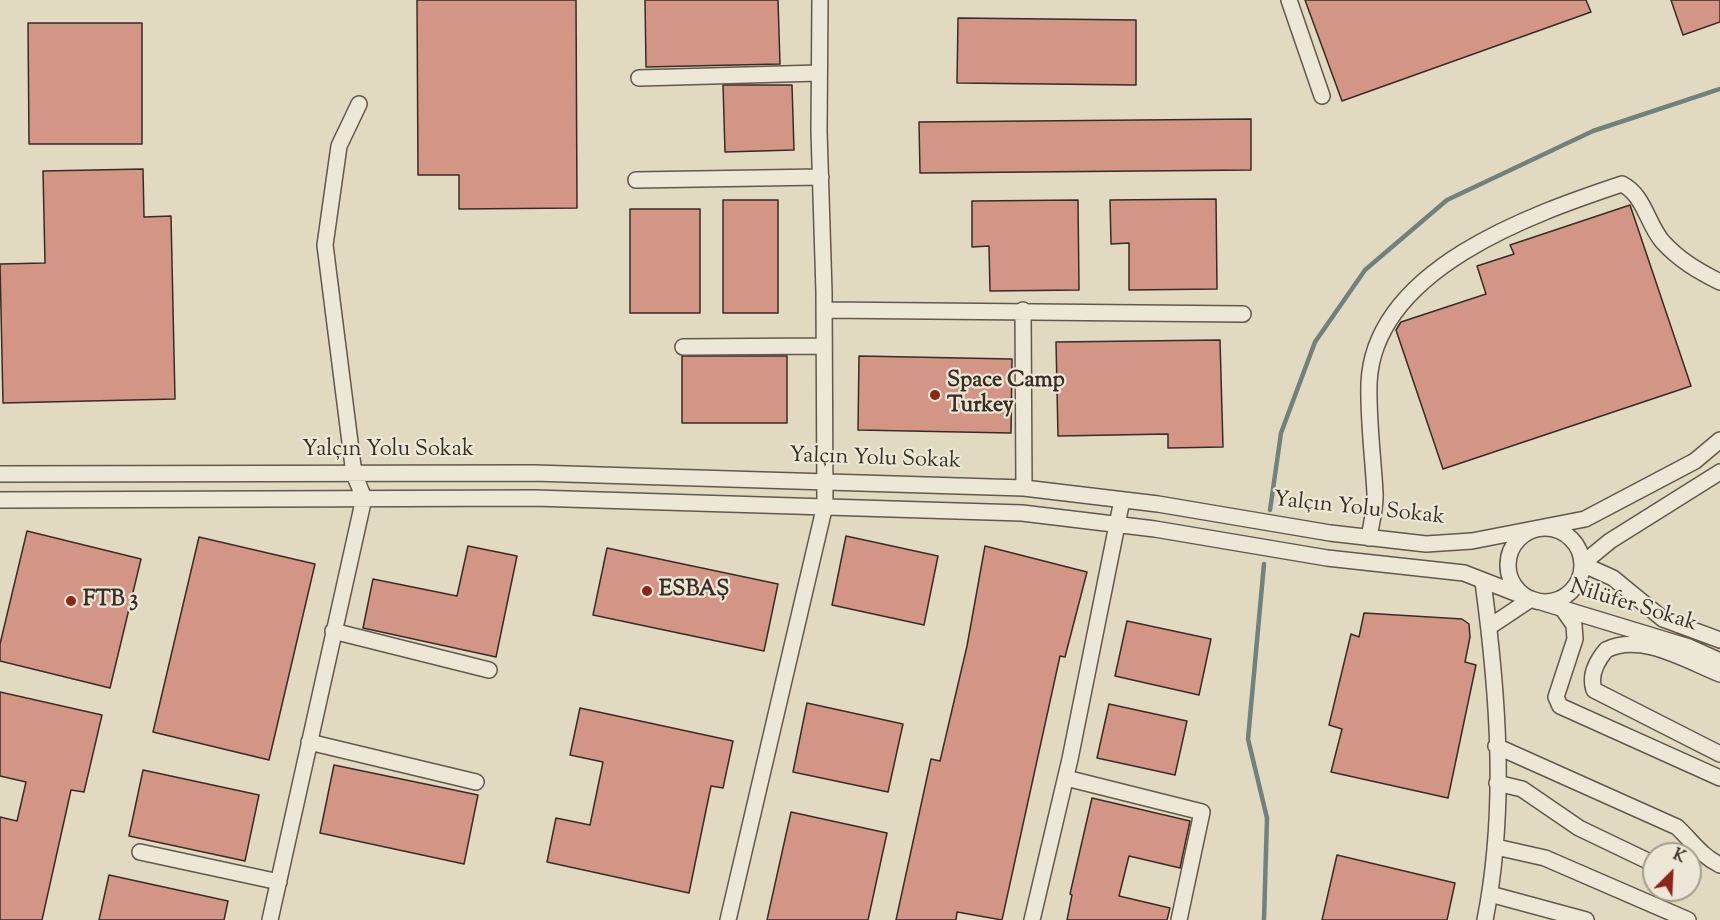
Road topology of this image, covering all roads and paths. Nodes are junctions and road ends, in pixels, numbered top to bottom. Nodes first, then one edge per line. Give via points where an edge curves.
1 (820, 0) edge
2 (1289, 0) edge
3 (819, 73) junction
4 (639, 78) dead end
5 (1322, 96) dead end
6 (359, 104) dead end
7 (820, 177) junction
8 (636, 180) dead end
9 (1720, 282) edge
10 (824, 310) junction
11 (1023, 310) junction
12 (1243, 314) dead end
13 (824, 346) junction
14 (683, 347) dead end
15 (1720, 440) edge
16 (1720, 472) edge
17 (0, 474) edge
18 (354, 474) junction
19 (825, 480) junction
20 (1024, 488) junction
21 (364, 498) junction
22 (0, 500) edge
23 (1122, 500) junction
24 (825, 505) junction
25 (1119, 524) junction
26 (1541, 528) junction
27 (1369, 538) junction
28 (1582, 564) junction
29 (1483, 582) junction
30 (1531, 599) junction
31 (1562, 608) junction
32 (1489, 627) junction
33 (333, 631) junction
34 (1720, 640) edge
35 (1720, 661) edge
36 (489, 670) dead end
37 (1720, 674) edge
38 (309, 742) junction
39 (1496, 746) junction
40 (1720, 754) edge
41 (1066, 778) junction
42 (1720, 778) edge
43 (476, 783) dead end
44 (1497, 783) junction
45 (1496, 847) junction
46 (140, 852) dead end
47 (1642, 858) edge
48 (1720, 865) edge
49 (279, 882) junction
50 (1490, 894) junction
51 (270, 920) edge
52 (728, 920) edge
53 (1032, 920) edge
54 (1179, 920) edge
55 (1485, 920) edge
56 (1587, 920) edge
57 (1688, 920) edge

1 - 3 street
2 - 5 street
3 - 4 street
3 - 7 street
6 - 18 street via 339,146 325,244
7 - 8 street
7 - 10 street
9 - 27 street via 1686,264 1661,240 1636,193 1622,183 1557,206 1474,246 1420,284 1389,319 1373,356 1369,382 1376,495
10 - 11 street
10 - 13 street
11 - 12 street
11 - 20 street
13 - 14 street
13 - 19 street
15 - 26 street, Yalçın Yolu Sokak via 1695,461 1585,519
16 - 28 street via 1610,541
17 - 18 street, Yalçın Yolu Sokak
18 - 19 street, Yalçın Yolu Sokak via 534,473
18 - 21 street
19 - 20 street, Yalçın Yolu Sokak
19 - 24 street
20 - 23 street, Yalçın Yolu Sokak
21 - 22 street, Yalçın Yolu Sokak
21 - 24 street, Yalçın Yolu Sokak
21 - 33 street
23 - 25 street
23 - 27 street, Yalçın Yolu Sokak
24 - 25 street, Yalçın Yolu Sokak via 1022,513
24 - 52 street
25 - 29 street, Yalçın Yolu Sokak via 1327,558 1464,573
25 - 41 street
26 - 27 street, Yalçın Yolu Sokak via 1472,541 1426,544
26 - 28 street via 1559,531 1574,541
26 - 30 street via 1520,538 1509,560 1513,583
28 - 30 street via 1578,581 1566,595 1549,601
28 - 34 street, Nilüfer Sokak via 1613,578 1663,618
29 - 30 street, Yalçın Yolu Sokak
29 - 32 street
30 - 31 street, Nilüfer Sokak
30 - 32 street
31 - 35 street, Nilüfer Sokak via 1689,647
31 - 42 street via 1574,625 1575,639 1556,697 1560,706
32 - 39 street
33 - 36 street
33 - 38 street
37 - 40 street via 1646,646 1629,644 1606,650 1592,672 1591,682 1594,690
38 - 43 street
38 - 49 street
39 - 44 street
39 - 48 street via 1677,827 1702,856
41 - 53 street
41 - 54 street via 1202,812
44 - 45 street
44 - 47 street via 1522,789 1579,828
45 - 50 street
45 - 57 street via 1545,858
46 - 49 street
49 - 51 street
50 - 55 street
50 - 56 street

